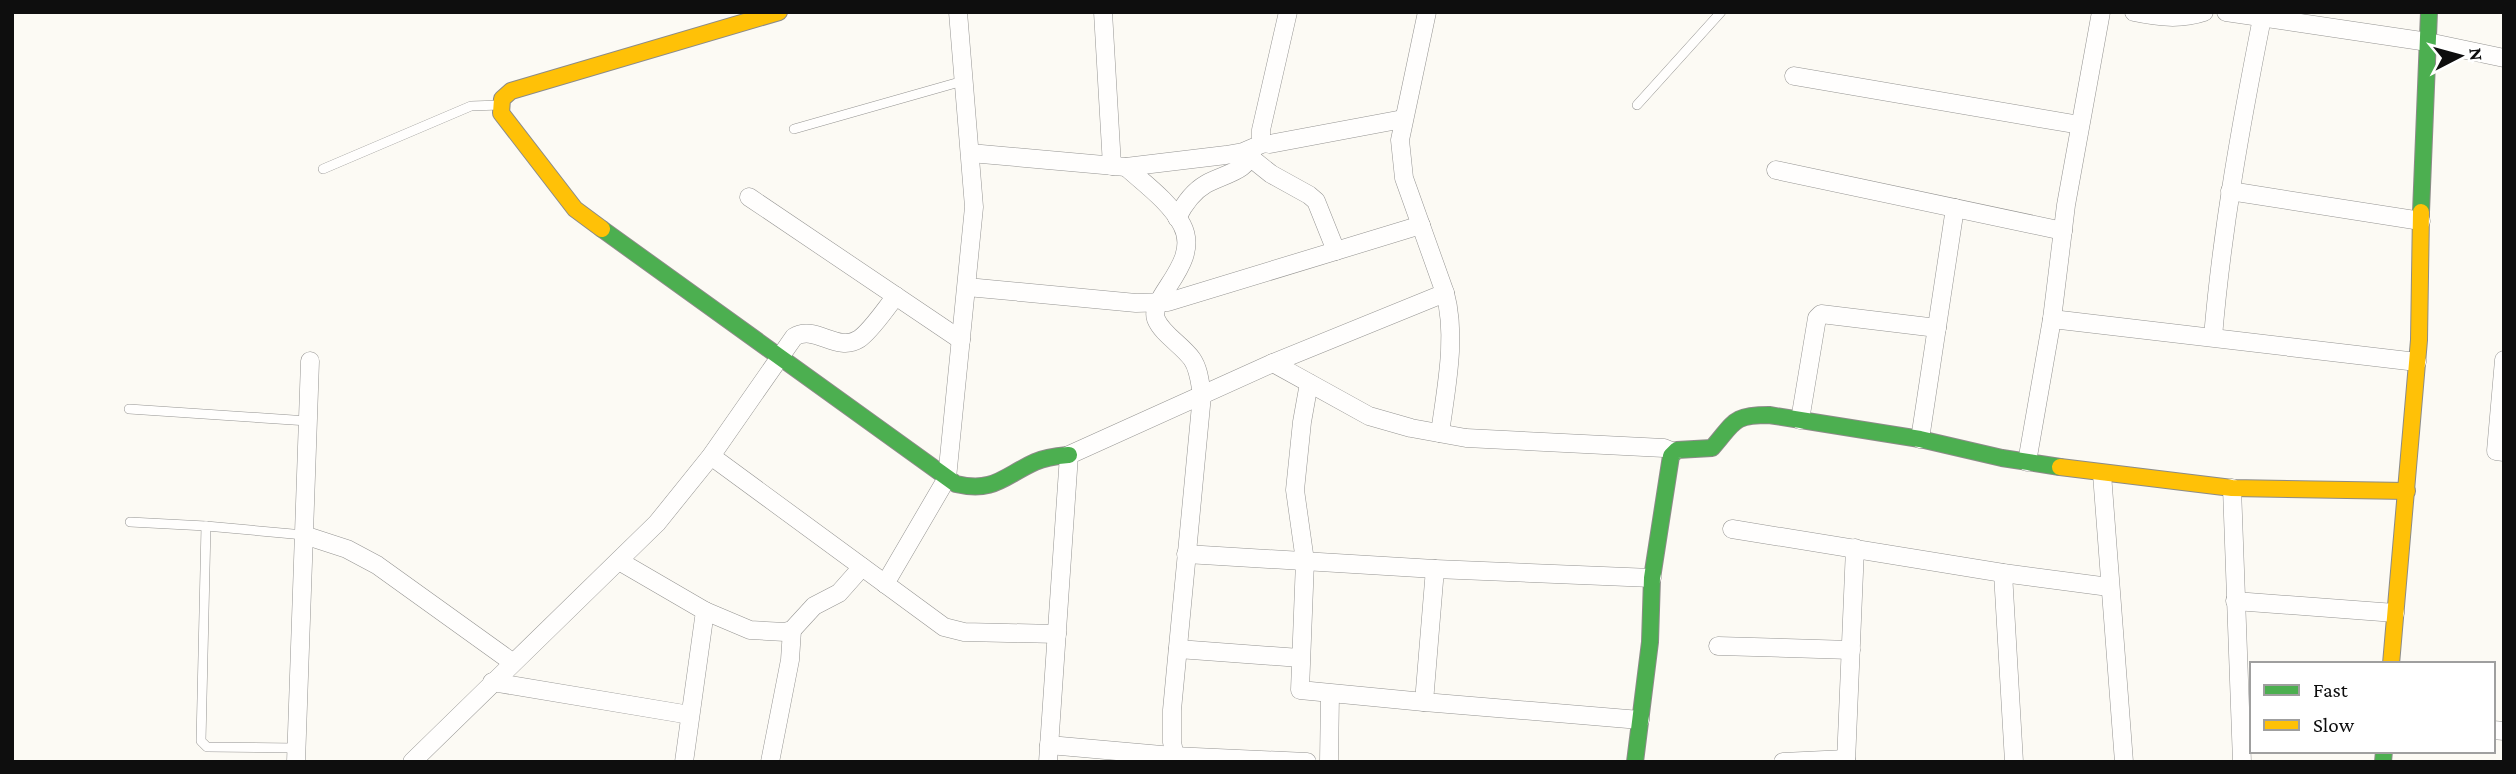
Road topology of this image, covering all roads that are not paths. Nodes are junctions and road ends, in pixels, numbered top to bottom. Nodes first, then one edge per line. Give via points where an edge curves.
1 (779, 12) edge
2 (958, 12) edge
3 (1103, 12) edge
4 (1288, 12) edge
5 (1427, 12) edge
6 (1721, 12) edge
7 (2101, 12) edge
8 (2134, 12) edge
9 (2204, 12) edge
10 (2226, 12) edge
11 (2429, 12) edge
12 (2262, 18) junction
13 (2428, 42) junction
14 (2504, 58) edge
15 (1794, 76) dead end
16 (963, 81) junction
17 (500, 105) junction
18 (1637, 105) dead end
19 (1403, 119) junction
20 (2080, 125) junction
21 (794, 129) dead end
22 (1256, 150) junction
23 (970, 153) junction
24 (1119, 166) junction
25 (323, 169) dead end
26 (1776, 170) dead end
27 (2230, 191) junction
28 (749, 197) dead end
29 (1955, 208) junction
30 (1177, 218) junction
31 (2421, 221) junction
32 (1421, 225) junction
33 (2063, 231) junction
34 (1336, 251) junction
35 (967, 287) junction
36 (1445, 293) junction
37 (896, 296) junction
38 (1157, 303) junction
39 (2052, 318) junction
40 (1937, 328) junction
41 (2213, 337) junction
42 (961, 340) junction
43 (779, 358) junction
44 (2504, 360) edge
45 (310, 361) dead end
46 (2417, 362) junction
47 (1273, 363) junction
48 (1308, 383) junction
49 (1202, 395) junction
50 (129, 409) dead end
51 (1800, 420) junction
52 (308, 421) junction
53 (1440, 433) junction
54 (1920, 439) junction
55 (1674, 452) junction
56 (2504, 452) edge
57 (1069, 455) junction
58 (711, 456) junction
59 (2027, 462) junction
60 (2102, 474) junction
61 (947, 478) junction
62 (2232, 488) junction
63 (2407, 491) junction
64 (130, 522) dead end
65 (206, 526) junction
66 (1731, 529) dead end
67 (304, 536) junction
68 (1855, 548) junction
69 (1186, 554) junction
70 (619, 561) junction
71 (1305, 561) junction
72 (862, 567) junction
73 (1435, 569) junction
74 (2003, 573) junction
75 (1652, 578) junction
76 (885, 584) junction
77 (2109, 587) junction
78 (2235, 601) junction
79 (705, 611) junction
80 (2395, 613) junction
81 (792, 631) junction
82 (1057, 634) junction
83 (1718, 646) dead end
84 (1178, 649) junction
85 (1851, 650) junction
86 (1300, 658) junction
87 (512, 662) junction
88 (2390, 662) edge
89 (492, 682) junction
90 (1330, 694) junction
91 (1424, 702) junction
92 (690, 715) junction
93 (1640, 720) junction
94 (1049, 753) edge
95 (296, 755) edge
96 (419, 759) edge
97 (1174, 759) edge
98 (1846, 760) edge
99 (1259, 761) edge
100 (684, 762) edge
101 (770, 762) edge
102 (1307, 762) edge
103 (1329, 762) edge
104 (1635, 762) edge
105 (1783, 762) edge
106 (2014, 762) edge
107 (2124, 762) edge
108 (2242, 762) edge

1 - 17 street via 511,91
2 - 16 street
3 - 24 street
4 - 22 street
5 - 19 street
6 - 18 lane
7 - 20 street
8 - 9 street via 2161,18
10 - 12 street
11 - 13 street
12 - 13 street
12 - 27 street
13 - 14 street
13 - 31 street
15 - 20 street
16 - 21 lane
16 - 23 street
17 - 25 lane via 471,106
17 - 43 street via 508,124 575,209
19 - 22 street
19 - 32 street via 1404,177
20 - 33 street
22 - 24 street
22 - 30 street via 1239,169 1195,192
22 - 34 street via 1271,174 1316,201
23 - 24 street
23 - 35 street via 974,207
24 - 30 street via 1159,197
26 - 29 street
27 - 31 street
27 - 41 street
28 - 37 street
29 - 33 street
29 - 40 street
30 - 38 street via 1187,244 1175,278
31 - 46 street
32 - 34 street
32 - 36 street
33 - 39 street
34 - 38 street
35 - 38 street
35 - 42 street
36 - 47 street
36 - 53 street via 1450,336
37 - 42 street
37 - 43 street via 858,339 841,343 799,334
38 - 49 street via 1156,318 1190,356
39 - 41 street
39 - 59 street
40 - 51 street via 1821,314 1816,318
40 - 54 street
41 - 46 street
42 - 61 street
43 - 58 street
43 - 61 street
44 - 56 street via 2496,451
45 - 52 street
46 - 63 street
47 - 48 street
47 - 49 street
48 - 53 street via 1370,416
48 - 71 street via 1295,491
49 - 57 street
49 - 69 street
50 - 52 lane
51 - 54 street
51 - 55 street via 1746,415 1736,420 1712,449
52 - 67 street
53 - 55 street
54 - 59 street
55 - 75 street
57 - 61 street via 1036,461 988,488 967,488
57 - 82 street
58 - 70 street via 657,523
58 - 72 street
59 - 60 street
60 - 62 street
60 - 77 street
61 - 76 street
62 - 63 street
62 - 78 street
63 - 80 street
64 - 65 lane
65 - 67 lane
65 - 95 lane via 201,741 207,747
66 - 68 street
67 - 87 street via 347,549 377,565
67 - 95 street
68 - 74 street
68 - 85 street
69 - 71 street
69 - 84 street
70 - 79 street
70 - 87 street
71 - 73 street
71 - 86 street
72 - 76 street
72 - 81 street via 839,593 814,606
73 - 75 street
73 - 91 street
74 - 77 street
74 - 106 street
75 - 93 street
76 - 82 street via 953,631
77 - 107 street
78 - 80 street
78 - 108 street
79 - 81 street via 750,630
79 - 92 street
80 - 88 street
81 - 101 street
82 - 94 street
83 - 85 street
84 - 86 street
84 - 97 street via 1172,710
85 - 98 street
86 - 90 street via 1300,690
87 - 89 street
89 - 92 street
89 - 96 street
90 - 91 street
90 - 103 street
91 - 93 street
92 - 100 street
93 - 104 street
94 - 97 street
97 - 99 street
98 - 105 street
99 - 102 street

